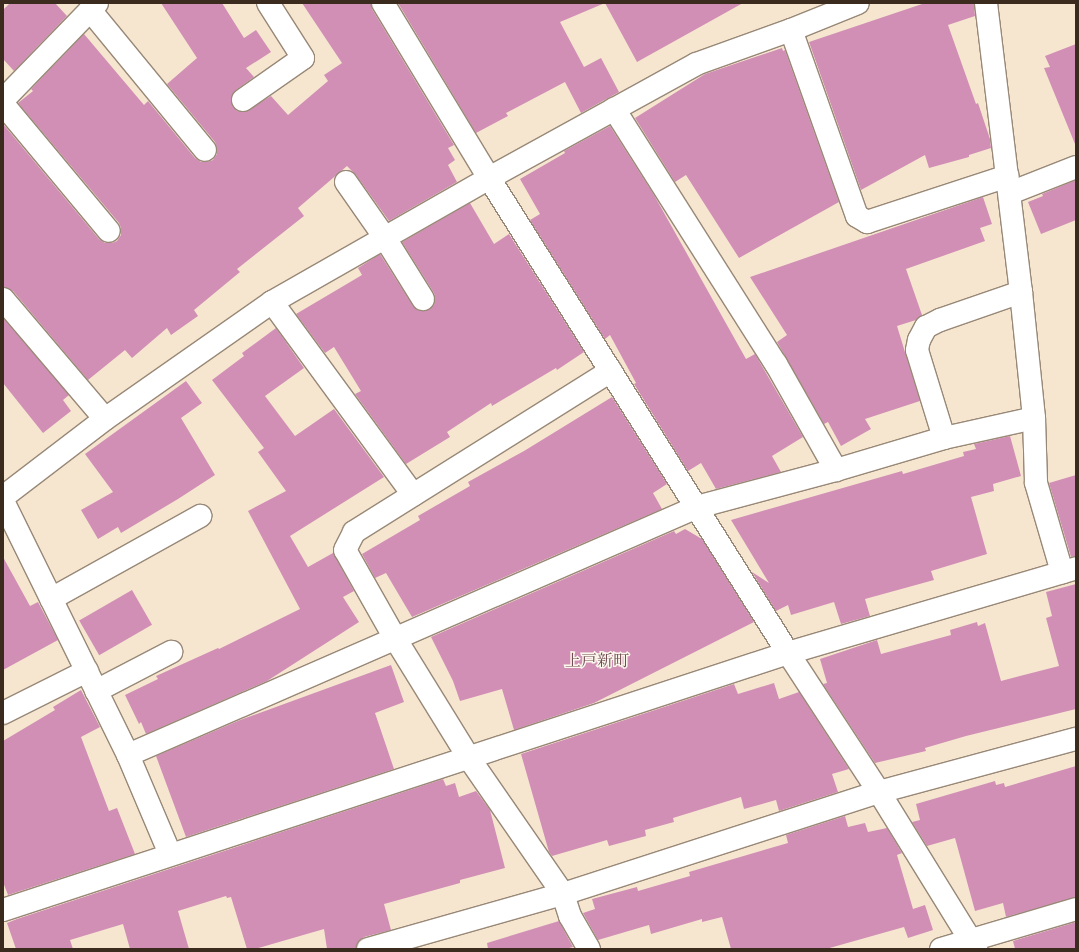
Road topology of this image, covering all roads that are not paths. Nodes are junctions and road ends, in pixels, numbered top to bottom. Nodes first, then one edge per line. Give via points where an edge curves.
1 (268, 3) edge
2 (383, 3) edge
3 (858, 3) edge
4 (986, 3) edge
5 (94, 6) edge
6 (791, 30) junction
7 (3, 100) edge
8 (244, 100) dead end
9 (3, 104) edge
10 (614, 109) junction
11 (205, 150) dead end
12 (1076, 167) edge
13 (489, 178) junction
14 (346, 182) dead end
15 (1009, 184) junction
16 (109, 231) dead end
17 (386, 238) junction
18 (1021, 292) junction
19 (3, 299) edge
20 (423, 299) dead end
21 (272, 302) junction
22 (612, 371) junction
23 (1034, 418) junction
24 (105, 419) junction
25 (944, 438) junction
26 (836, 470) junction
27 (413, 495) junction
28 (3, 497) edge
29 (3, 501) edge
30 (697, 507) junction
31 (200, 516) dead end
32 (1069, 570) edge
33 (51, 599) junction
34 (396, 640) junction
35 (171, 652) dead end
36 (788, 653) junction
37 (92, 681) junction
38 (3, 713) edge
39 (1076, 739) edge
40 (128, 755) junction
41 (469, 758) junction
42 (879, 792) junction
43 (170, 854) junction
44 (563, 894) junction
45 (1076, 909) edge
46 (3, 910) edge
47 (974, 945) edge
48 (368, 949) edge
49 (589, 949) edge
50 (941, 949) edge

1 - 8 street via 303,58
2 - 13 street
3 - 6 street
4 - 15 street
5 - 7 street
5 - 11 street
6 - 10 street via 696,64
6 - 15 street via 857,216 867,222
9 - 16 street
10 - 13 street
10 - 26 street via 776,364
12 - 15 street
13 - 17 street
13 - 22 street
14 - 17 street
15 - 18 street
17 - 20 street
17 - 21 street
18 - 23 street
18 - 25 street via 940,320 926,328 919,340 917,350
19 - 24 street
21 - 24 street
21 - 27 street
22 - 27 street
22 - 30 street
23 - 25 street
23 - 32 street via 1036,483
24 - 28 street
25 - 26 street
26 - 30 street
27 - 34 street via 354,532 345,550
29 - 33 street
30 - 34 street
30 - 36 street
31 - 33 street
32 - 36 street
33 - 37 street
34 - 40 street
34 - 41 street
35 - 37 street
36 - 41 street
36 - 42 street
37 - 38 street
37 - 40 street
39 - 42 street
40 - 43 street
41 - 43 street
41 - 44 street
42 - 44 street
42 - 47 street
43 - 46 street
44 - 48 street
44 - 49 street via 570,916
45 - 47 street
47 - 50 street

